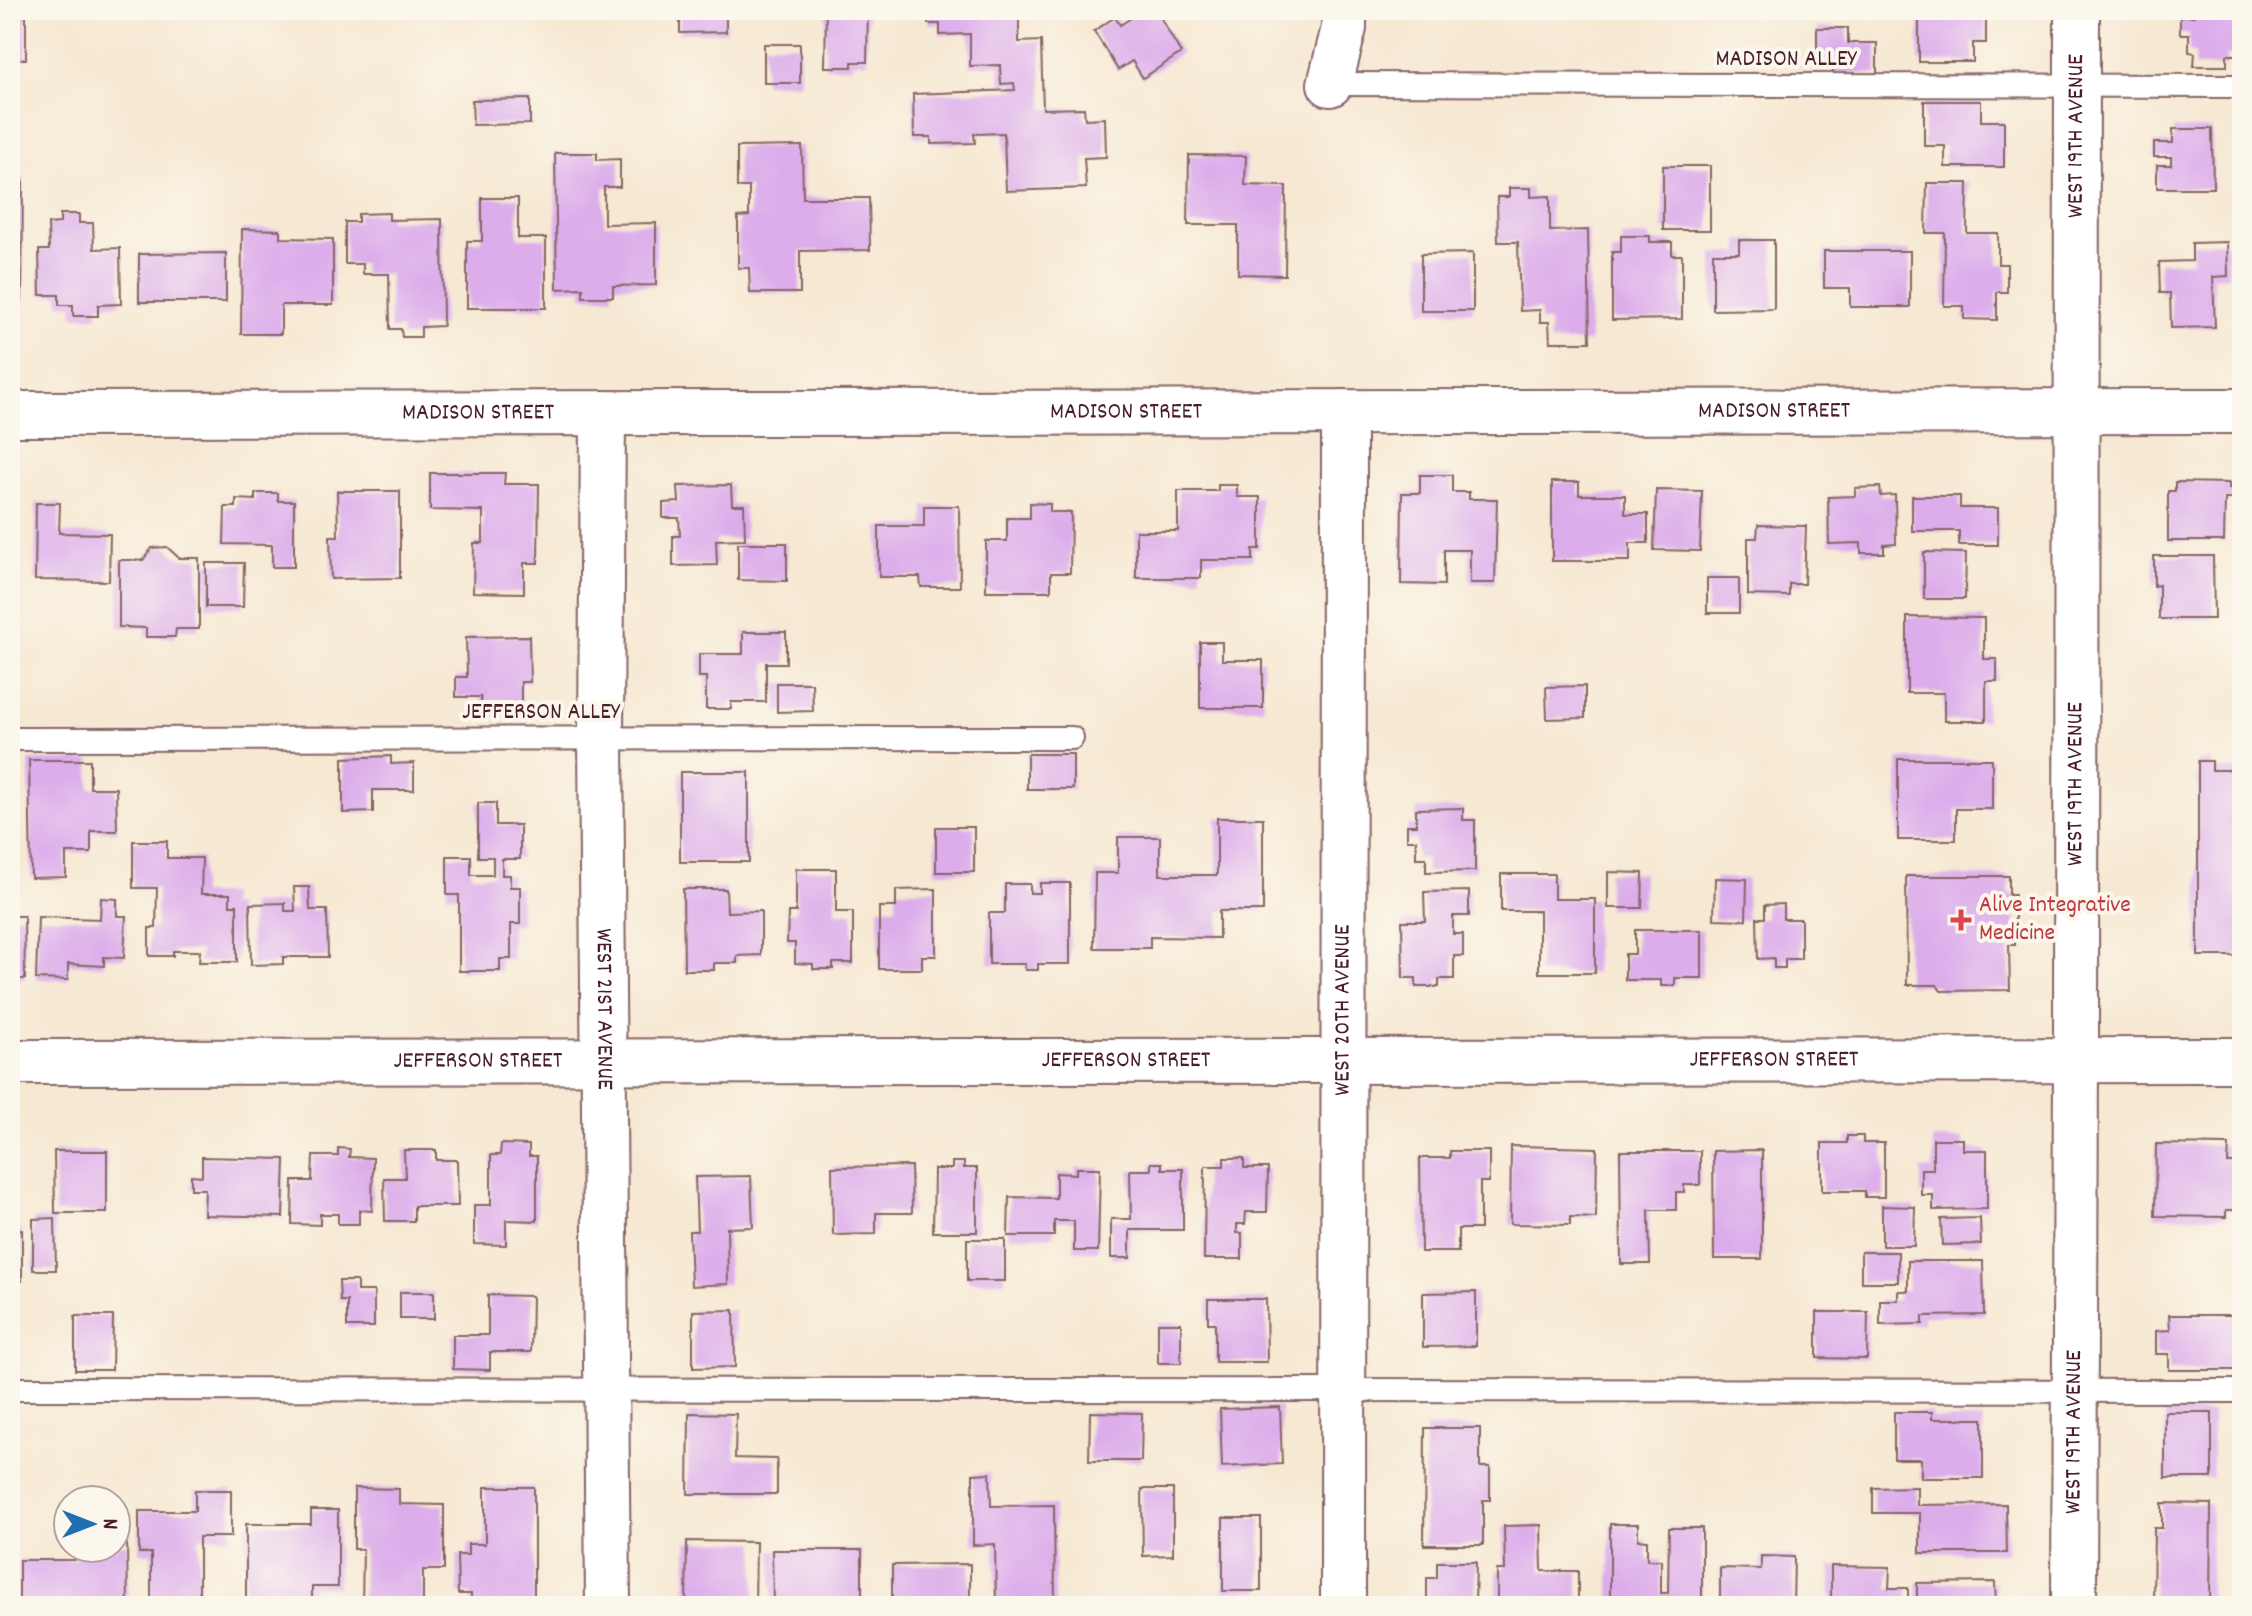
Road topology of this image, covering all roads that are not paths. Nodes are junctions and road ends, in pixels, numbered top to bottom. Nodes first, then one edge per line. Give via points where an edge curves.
1 (1344, 10) edge
2 (2077, 10) edge
3 (1330, 84) joint
4 (2077, 86) junction
5 (2242, 86) edge
6 (2079, 411) junction
7 (2242, 411) edge
8 (1344, 412) junction
9 (603, 413) junction
10 (10, 414) edge
11 (1072, 738) dead end
12 (10, 739) edge
13 (601, 739) junction
14 (2076, 1060) junction
15 (2242, 1060) edge
16 (603, 1061) junction
17 (1343, 1061) junction
18 (10, 1062) edge
19 (606, 1388) junction
20 (10, 1389) edge
21 (1342, 1391) junction
22 (2075, 1391) junction
23 (2242, 1391) edge
24 (608, 1606) edge
25 (1343, 1606) edge
26 (2074, 1606) edge

1 - 3 street
2 - 4 street, WEST 19TH AVENUE
3 - 4 lane, MADISON ALLEY
4 - 5 lane, MADISON ALLEY
4 - 6 street, WEST 19TH AVENUE
6 - 7 street, MADISON STREET
6 - 8 street, MADISON STREET
6 - 14 street, WEST 19TH AVENUE
8 - 9 street, MADISON STREET
8 - 17 street, WEST 20TH AVENUE
9 - 10 street, MADISON STREET
9 - 13 street, WEST 21ST AVENUE
11 - 13 lane, JEFFERSON ALLEY
12 - 13 lane, JEFFERSON ALLEY
13 - 16 street, WEST 21ST AVENUE
14 - 15 street, JEFFERSON STREET
14 - 17 street, JEFFERSON STREET
14 - 22 street, WEST 19TH AVENUE
16 - 17 street, JEFFERSON STREET
16 - 18 street, JEFFERSON STREET
16 - 19 street, WEST 21ST AVENUE
17 - 21 street, WEST 20TH AVENUE
19 - 20 lane
19 - 21 lane
19 - 24 street, WEST 21ST AVENUE
21 - 22 lane
21 - 25 street, WEST 20TH AVENUE
22 - 23 lane
22 - 26 street, WEST 19TH AVENUE

